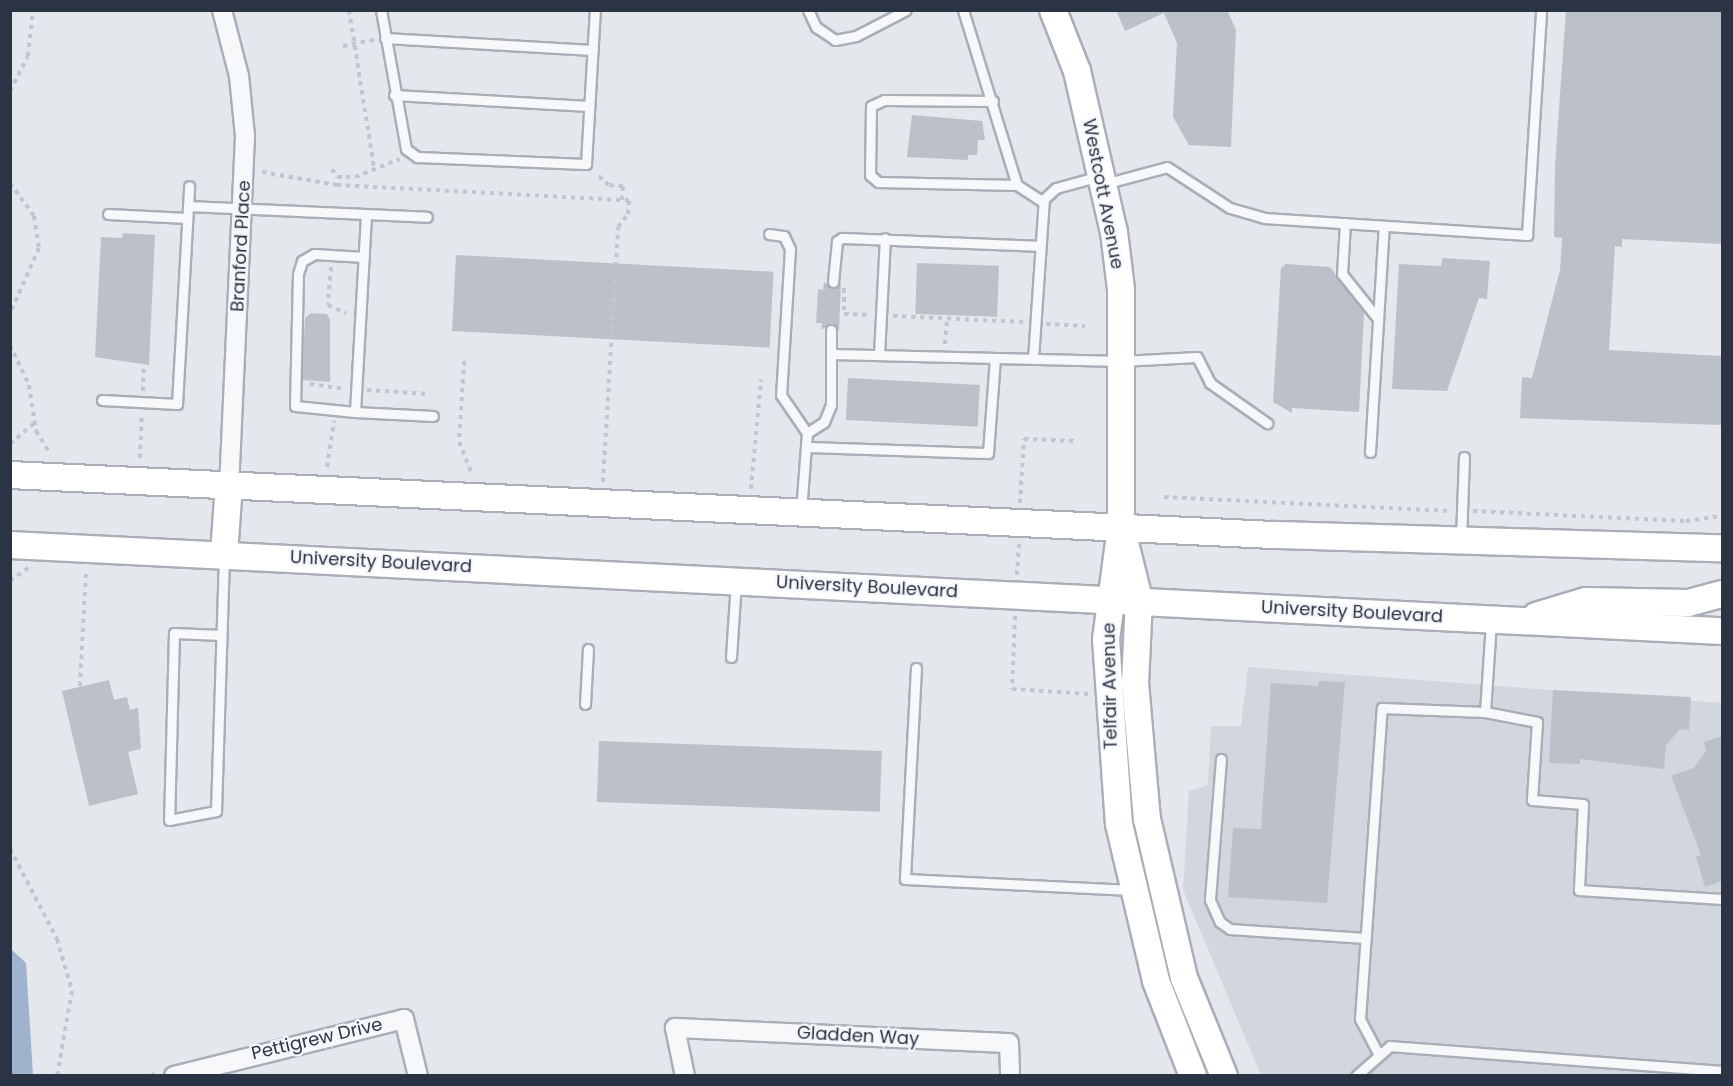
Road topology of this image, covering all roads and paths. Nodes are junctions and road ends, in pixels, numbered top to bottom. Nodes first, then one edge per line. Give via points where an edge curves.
1 (33, 10) edge
2 (222, 10) edge
3 (349, 10) edge
4 (381, 10) edge
5 (595, 10) edge
6 (808, 10) edge
7 (906, 10) edge
8 (963, 10) edge
9 (1053, 10) edge
10 (1541, 10) edge
11 (385, 38) junction
12 (354, 44) junction
13 (343, 46) dead end
14 (592, 50) junction
15 (10, 91) edge
16 (394, 95) junction
17 (993, 101) junction
18 (589, 106) junction
19 (411, 153) junction
20 (586, 164) junction
21 (374, 167) junction
22 (332, 169) dead end
23 (262, 172) dead end
24 (337, 177) junction
25 (1103, 180) junction
26 (10, 183) edge
27 (337, 185) junction
28 (1017, 185) junction
29 (189, 186) dead end
30 (622, 200) junction
31 (1043, 202) junction
32 (188, 206) junction
33 (243, 209) junction
34 (108, 214) dead end
35 (366, 214) junction
36 (427, 217) dead end
37 (188, 218) junction
38 (1345, 223) junction
39 (1384, 226) junction
40 (769, 234) dead end
41 (885, 238) junction
42 (1038, 246) junction
43 (332, 255) junction
44 (364, 257) junction
45 (833, 279) joint
46 (10, 313) edge
47 (881, 315) junction
48 (946, 319) junction
49 (1378, 319) junction
50 (346, 322) dead end
51 (1035, 323) junction
52 (1085, 326) dead end
53 (831, 330) dead end
54 (10, 345) edge
55 (832, 354) junction
56 (879, 355) junction
57 (944, 357) junction
58 (995, 358) junction
59 (1034, 359) junction
60 (10, 361) edge
61 (464, 361) dead end
62 (1121, 361) junction
63 (17, 363) junction
64 (342, 378) dead end
65 (761, 379) dead end
66 (335, 389) dead end
67 (342, 389) dead end
68 (102, 400) dead end
69 (334, 411) junction
70 (356, 412) junction
71 (433, 416) dead end
72 (34, 423) junction
73 (1267, 423) dead end
74 (807, 433) junction
75 (1074, 441) dead end
76 (10, 444) edge
77 (806, 447) junction
78 (1370, 452) dead end
79 (50, 453) dead end
80 (1464, 457) dead end
81 (327, 467) dead end
82 (10, 475) edge
83 (472, 475) dead end
84 (603, 482) dead end
85 (229, 484) junction
86 (751, 489) dead end
87 (1164, 497) dead end
88 (1489, 509) dead end
89 (1440, 511) dead end
90 (801, 513) junction
91 (1722, 516) edge
92 (1019, 522) junction
93 (1120, 526) junction
94 (1461, 542) junction
95 (10, 545) edge
96 (1722, 548) edge
97 (224, 554) junction
98 (31, 566) dead end
99 (86, 569) dead end
100 (10, 580) edge
101 (736, 581) junction
102 (1016, 594) junction
103 (1722, 594) edge
104 (1112, 598) junction
105 (1139, 599) junction
106 (1503, 621) junction
107 (1722, 631) edge
108 (221, 635) junction
109 (588, 649) dead end
110 (731, 657) dead end
111 (916, 668) dead end
112 (80, 686) dead end
113 (1090, 694) dead end
114 (585, 704) dead end
115 (1485, 712) junction
116 (1221, 759) dead end
117 (10, 849) edge
118 (1132, 890) junction
119 (1722, 899) edge
120 (1365, 938) junction
121 (1379, 1055) junction
122 (1722, 1071) edge
123 (57, 1076) edge
124 (174, 1076) edge
125 (418, 1076) edge
126 (685, 1076) edge
127 (1010, 1076) edge
128 (1193, 1076) edge
129 (1224, 1076) edge
130 (1356, 1076) edge

1 - 15 path via 28,56
2 - 33 street, Branford Place via 239,76 245,136
3 - 12 path
4 - 11 lane
5 - 14 lane
6 - 7 lane via 816,27 835,40 856,36
8 - 17 lane
9 - 25 main road, Westcott Avenue via 1077,71
10 - 39 lane via 1527,235
11 - 12 path
11 - 14 lane
11 - 16 lane
12 - 13 path
12 - 21 path
14 - 18 lane
16 - 18 lane
16 - 19 lane via 400,136
17 - 28 lane
17 - 28 lane via 884,100 871,106 870,175 878,182
18 - 20 lane
19 - 20 lane
19 - 21 path
20 - 30 path via 609,185 622,186
21 - 24 path via 359,176
22 - 24 path
23 - 27 path
24 - 27 path
25 - 31 lane via 1056,188
25 - 38 lane via 1167,167 1230,208 1263,218
25 - 62 main road, Westcott Avenue via 1121,289
26 - 46 path via 34,216 39,248
27 - 30 path
28 - 31 lane
29 - 32 lane
30 - 84 path via 630,200 628,214 618,227
31 - 42 lane
32 - 33 lane
32 - 37 lane
33 - 35 lane
33 - 85 street, Branford Place
34 - 37 lane
35 - 36 lane
35 - 44 lane
37 - 68 lane via 177,404
38 - 39 lane
38 - 49 lane via 1342,274
39 - 49 lane
40 - 74 lane via 784,236 790,249 781,395
41 - 42 lane
41 - 45 lane via 837,241
41 - 47 lane
42 - 51 lane
43 - 44 lane
43 - 50 path via 328,304 331,310 346,311
43 - 69 lane via 307,256 298,274 292,399 295,406 308,410
44 - 70 lane
45 - 47 path via 845,278 844,314
47 - 48 path
47 - 56 lane
48 - 51 path
48 - 57 path
49 - 78 lane
51 - 52 path
51 - 59 lane
53 - 55 lane
54 - 63 path
55 - 56 lane
55 - 74 lane via 831,405 824,422
56 - 57 lane
57 - 58 lane
58 - 59 lane
58 - 77 lane via 988,453
59 - 62 lane
60 - 63 path
61 - 83 path via 459,442
62 - 73 lane via 1197,357 1210,383
62 - 93 main road, Westcott Avenue
63 - 72 path via 29,385
64 - 67 path
65 - 86 path
66 - 69 path
69 - 70 lane
69 - 81 path
70 - 71 lane
72 - 76 path
72 - 79 path
74 - 77 lane
75 - 92 path via 1024,439
77 - 90 lane
80 - 94 lane
82 - 85 main road
85 - 90 main road
85 - 97 main road
87 - 89 path
88 - 91 path via 1686,521
90 - 92 main road
92 - 93 main road
92 - 102 path
93 - 94 main road
93 - 104 main road, Telfair Avenue
93 - 105 main road, Telfair Avenue
94 - 96 main road
95 - 97 main road, University Boulevard
97 - 101 main road, University Boulevard
97 - 108 lane
98 - 100 path
99 - 112 path
101 - 102 main road, University Boulevard
101 - 110 lane
102 - 104 main road, University Boulevard
102 - 113 path via 1012,689
103 - 106 main road via 1688,603 1586,601
104 - 105 main road, University Boulevard
104 - 118 main road, Telfair Avenue via 1106,639 1111,756
105 - 106 main road, University Boulevard
105 - 129 main road, Telfair Avenue via 1135,682 1147,819 1184,978
106 - 107 main road, University Boulevard
106 - 115 lane
108 - 108 lane via 216,812 169,820 174,633
109 - 114 lane
111 - 118 lane via 905,879
115 - 119 lane via 1537,722 1532,801 1583,804 1579,890
115 - 120 lane via 1382,708
116 - 120 lane via 1210,900 1220,922 1230,929
117 - 123 path via 57,939 72,991
118 - 128 main road, Telfair Avenue via 1156,981
120 - 121 lane via 1360,1019
121 - 122 lane via 1390,1046
121 - 130 lane
124 - 125 street, Pettigrew Drive via 404,1019
126 - 127 street, Gladden Way via 675,1028 1009,1043

